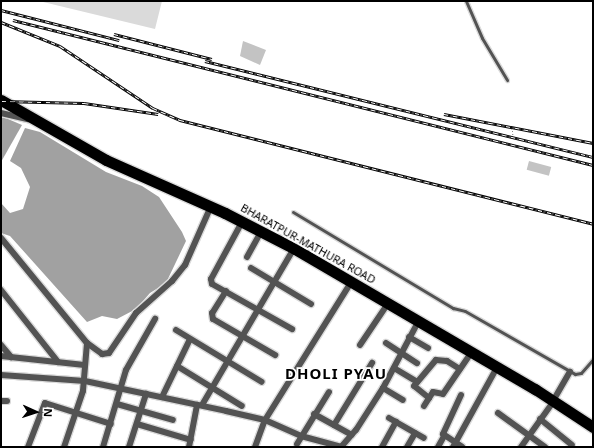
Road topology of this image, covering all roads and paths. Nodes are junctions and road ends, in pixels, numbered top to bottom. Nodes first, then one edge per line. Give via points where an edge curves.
1 (466, 1) edge
2 (507, 80) dead end
3 (1, 100) edge
4 (1, 113) edge
5 (39, 122) junction
6 (512, 128) dead end
7 (513, 136) dead end
8 (211, 206) junction
9 (294, 212) dead end
10 (242, 222) junction
11 (261, 232) junction
12 (1, 238) edge
13 (288, 250) junction
14 (247, 257) dead end
15 (251, 268) dead end
16 (274, 282) junction
17 (348, 287) junction
18 (1, 290) edge
19 (226, 291) junction
20 (311, 304) dead end
21 (259, 308) junction
22 (385, 308) junction
23 (155, 319) dead end
24 (416, 326) junction
25 (292, 329) dead end
26 (176, 330) dead end
27 (243, 335) junction
28 (409, 337) junction
29 (190, 338) junction
30 (87, 343) junction
31 (386, 343) dead end
32 (1, 345) edge
33 (360, 345) dead end
34 (458, 347) junction
35 (428, 348) dead end
36 (402, 354) junction
37 (275, 355) dead end
38 (1, 356) edge
39 (469, 356) junction
40 (11, 357) junction
41 (593, 358) edge
42 (58, 362) junction
43 (227, 362) junction
44 (372, 363) dead end
45 (417, 363) dead end
46 (85, 365) junction
47 (177, 366) junction
48 (394, 368) junction
49 (460, 369) junction
50 (496, 371) junction
51 (570, 372) junction
52 (1, 375) edge
53 (85, 381) junction
54 (262, 382) dead end
55 (417, 382) junction
56 (212, 387) junction
57 (383, 388) junction
58 (123, 389) junction
59 (534, 391) junction
60 (329, 392) dead end
61 (146, 394) junction
62 (461, 395) dead end
63 (162, 397) junction
64 (429, 398) junction
65 (403, 400) dead end
66 (552, 403) junction
67 (117, 404) junction
68 (199, 405) junction
69 (242, 406) dead end
70 (424, 406) dead end
71 (142, 410) junction
72 (498, 413) dead end
73 (76, 414) junction
74 (314, 414) junction
75 (389, 418) dead end
76 (173, 420) dead end
77 (265, 420) junction
78 (540, 420) junction
79 (396, 422) junction
80 (111, 424) junction
81 (138, 424) junction
82 (334, 425) junction
83 (593, 427) edge
84 (415, 433) junction
85 (593, 433) edge
86 (352, 435) junction
87 (529, 435) junction
88 (302, 436) junction
89 (444, 436) junction
90 (424, 438) dead end
91 (191, 440) junction
92 (298, 444) dead end
93 (454, 445) edge
94 (572, 445) dead end
95 (28, 447) edge
96 (64, 447) edge
97 (103, 447) edge
98 (128, 447) edge
99 (189, 447) edge
100 (255, 447) edge
101 (341, 447) edge
102 (382, 447) edge
103 (407, 447) edge
104 (438, 447) edge
105 (462, 447) edge
106 (521, 447) edge
107 (545, 447) edge

1 - 2 lane via 482,38
3 - 5 highway, BHARATPUR-MATHURA ROAD
4 - 5 street
5 - 8 highway, BHARATPUR-MATHURA ROAD via 106,160
6 - 7 path
8 - 10 highway, BHARATPUR-MATHURA ROAD
8 - 30 street via 181,270 136,313 109,353 102,354
9 - 51 lane via 446,305 465,311
10 - 11 highway, BHARATPUR-MATHURA ROAD
10 - 19 street via 211,279 212,284
11 - 13 highway, BHARATPUR-MATHURA ROAD
11 - 14 street
12 - 30 street
13 - 16 street
13 - 17 highway, BHARATPUR-MATHURA ROAD
13 - 34 highway, BHARATPUR-MATHURA ROAD via 295,249
15 - 16 street
16 - 20 street
16 - 21 street
17 - 22 highway, BHARATPUR-MATHURA ROAD
17 - 77 street
18 - 42 street
19 - 21 street
19 - 27 street via 212,317
21 - 25 street
21 - 27 street
22 - 24 highway, BHARATPUR-MATHURA ROAD
22 - 33 street
23 - 58 street via 126,370
24 - 28 street
24 - 34 highway, BHARATPUR-MATHURA ROAD
26 - 29 street
27 - 37 street
27 - 43 street
28 - 35 street
28 - 36 street
29 - 43 street
29 - 47 street
30 - 46 street
31 - 36 street
32 - 40 street
34 - 39 highway, BHARATPUR-MATHURA ROAD
34 - 59 highway, BHARATPUR-MATHURA ROAD
36 - 45 street
36 - 48 street
38 - 40 street
39 - 49 street
39 - 50 highway, BHARATPUR-MATHURA ROAD
40 - 42 street
41 - 51 lane via 579,374
42 - 46 street
43 - 54 street
43 - 56 street
44 - 82 street
46 - 53 street
47 - 56 street
47 - 63 street
48 - 55 street
48 - 57 street
49 - 55 street via 447,361 436,360
49 - 64 street via 443,394 433,392
50 - 59 highway, BHARATPUR-MATHURA ROAD
50 - 93 street
51 - 66 street
52 - 53 street
53 - 58 street
53 - 73 street
55 - 64 street via 415,390
56 - 68 street
56 - 69 street
57 - 65 street
57 - 86 street
58 - 61 street
58 - 67 street
59 - 66 highway, BHARATPUR-MATHURA ROAD
60 - 74 street
61 - 63 street
61 - 71 street
62 - 89 street via 444,428
63 - 68 street
64 - 70 street
66 - 78 street
66 - 83 highway, BHARATPUR-MATHURA ROAD
66 - 85 highway, BHARATPUR-MATHURA ROAD
67 - 71 street
67 - 80 street
68 - 77 street
68 - 91 street
71 - 76 street
71 - 81 street
72 - 87 street
73 - 80 street
73 - 95 street via 44,404
73 - 96 street
74 - 82 street
74 - 88 street
75 - 79 street
77 - 88 street
77 - 100 street
78 - 87 street
78 - 94 street
79 - 84 street
79 - 102 street
80 - 97 street
81 - 91 street
81 - 98 street
82 - 86 street
84 - 90 street
84 - 103 street
86 - 101 street
87 - 106 street
87 - 107 street
88 - 92 street
88 - 101 street
89 - 93 street
89 - 104 street
91 - 99 street
93 - 105 street

